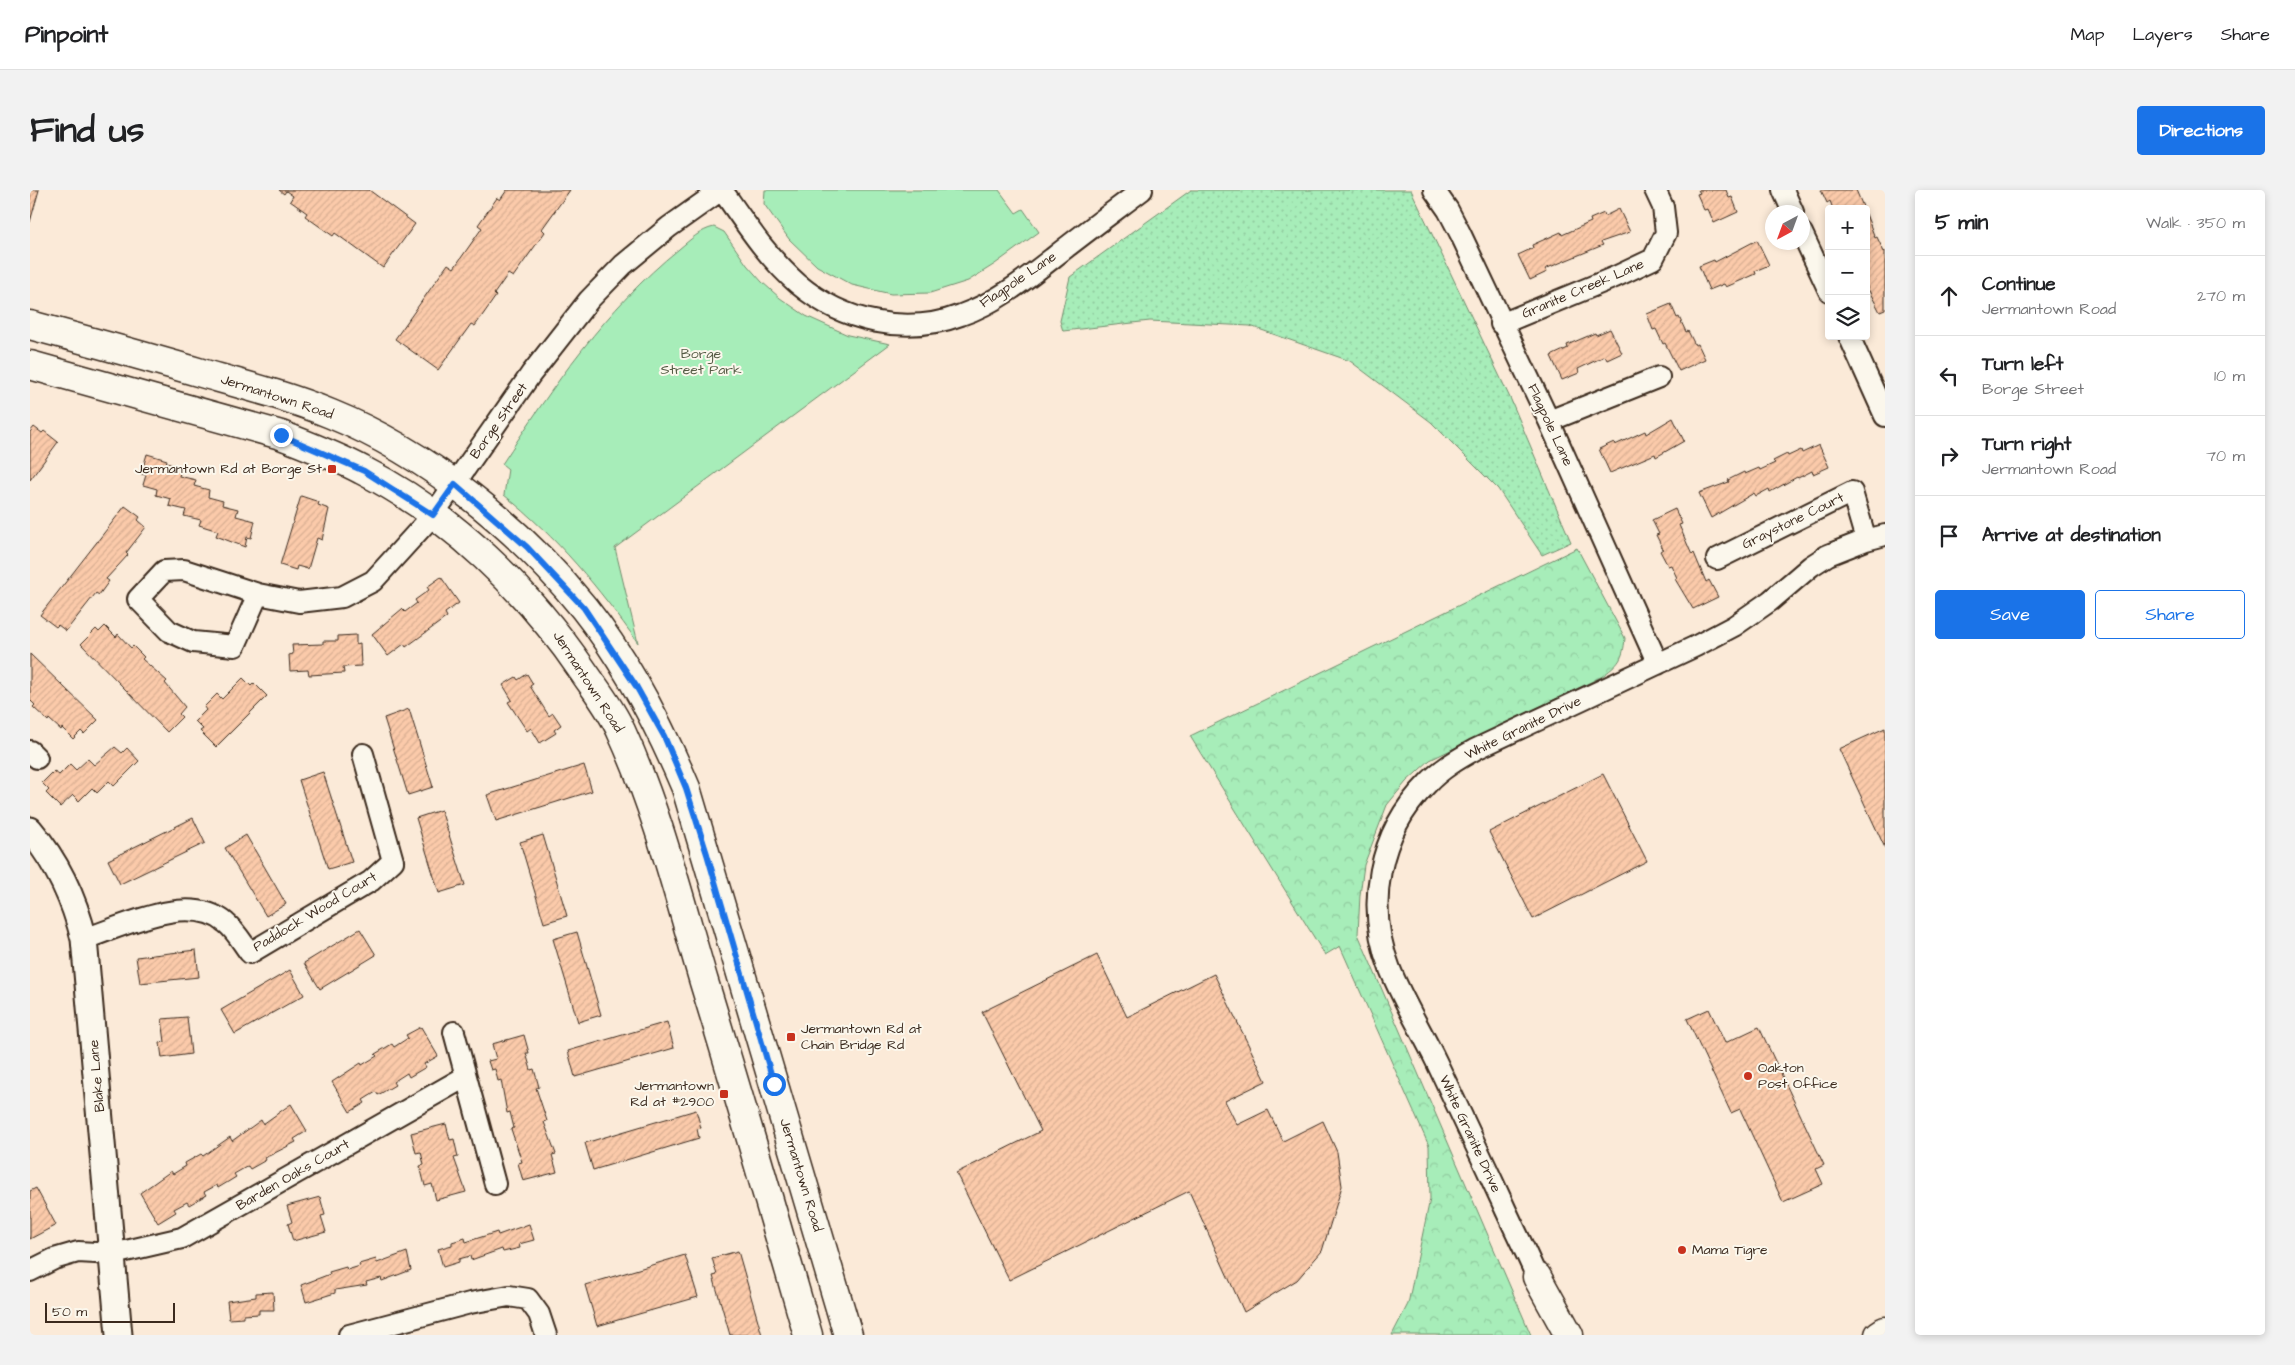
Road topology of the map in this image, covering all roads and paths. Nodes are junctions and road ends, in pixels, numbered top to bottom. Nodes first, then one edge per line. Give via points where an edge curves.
1 (721, 190) edge
2 (1142, 190) edge
3 (1434, 190) edge
4 (1655, 190) edge
5 (1783, 190) edge
6 (1790, 205) edge
7 (1810, 250) edge
8 (1825, 282) edge
9 (1501, 324) junction
10 (30, 325) edge
11 (1851, 340) edge
12 (30, 365) edge
13 (1659, 377) dead end
14 (1885, 416) edge
15 (1549, 421) junction
16 (455, 484) junction
17 (433, 515) junction
18 (1876, 537) edge
19 (1717, 558) dead end
20 (258, 594) junction
21 (1658, 664) junction
22 (363, 754) dead end
23 (30, 830) edge
24 (84, 939) junction
25 (454, 1032) dead end
26 (465, 1077) junction
27 (495, 1184) dead end
28 (113, 1254) junction
29 (30, 1271) edge
30 (1537, 1277) junction
31 (1885, 1331) edge
32 (372, 1332) edge
33 (119, 1335) edge
34 (350, 1335) edge
35 (546, 1335) edge
36 (808, 1335) edge
37 (848, 1335) edge
38 (1553, 1335) edge
39 (1570, 1335) edge
40 (1879, 1335) edge

1 - 2 street, Flagpole Lane via 762,247 816,298 866,320 906,325 944,321 993,300
1 - 16 street, Borge Street via 623,264 590,300 531,374
3 - 9 street, Flagpole Lane via 1460,233
4 - 9 street, Granite Creek Lane via 1663,206 1666,233 1652,259
5 - 6 street
7 - 8 street
9 - 15 street, Flagpole Lane
10 - 16 main road, Jermantown Road via 316,408 378,436
11 - 14 street
12 - 17 main road, Jermantown Road via 281,435 364,471
13 - 15 street
15 - 21 street, Flagpole Lane
16 - 17 street, Borge Street
16 - 37 main road, Jermantown Road via 527,547 584,608 631,678 664,736 686,788 707,854
17 - 20 street, Borge Street via 373,581 342,597 299,602
17 - 36 main road, Jermantown Road via 466,540 530,602 557,634 620,728 650,799
18 - 19 street, Graystone Court via 1852,492
18 - 21 street, White Granite Drive via 1843,548 1811,566 1734,626
20 - 20 street, Borge Street via 235,646 193,642 169,630 138,599 164,571 184,570
21 - 30 street, White Granite Drive via 1476,749 1440,772 1406,810 1390,839 1380,872 1378,923 1390,969
22 - 24 street, Paddock Wood Court via 393,861 371,881 250,953 226,923 202,910 174,909
23 - 24 street, Blake Lane via 63,878 78,913
24 - 28 street, Blake Lane
25 - 26 street
26 - 27 street
26 - 28 street, Barden Oaks Court via 182,1238
28 - 29 street, Barden Oaks Court via 78,1252
28 - 33 street, Blake Lane
30 - 38 street, White Granite Drive
30 - 39 main road
31 - 40 main road
32 - 34 street
32 - 35 street via 470,1303 509,1296 528,1299 539,1314

